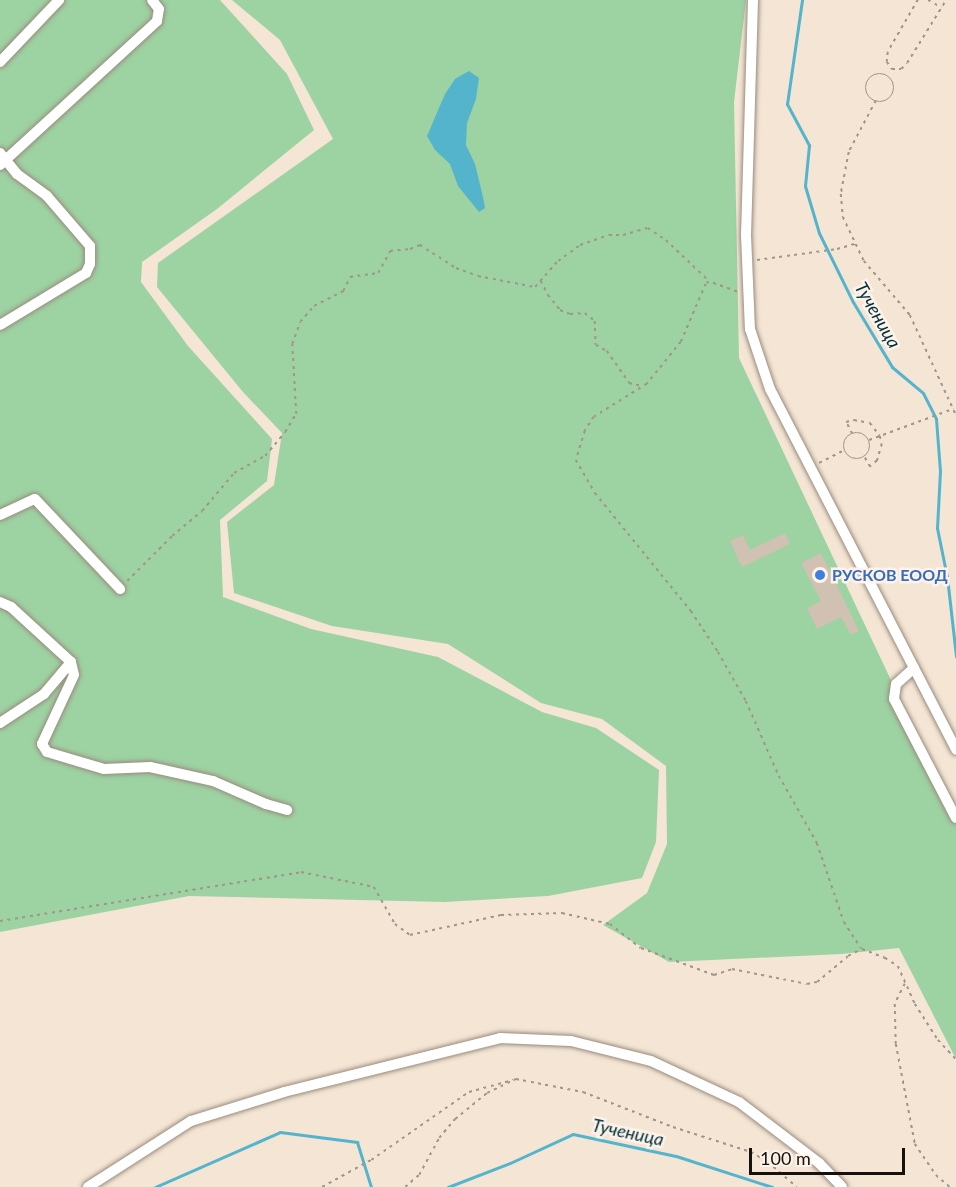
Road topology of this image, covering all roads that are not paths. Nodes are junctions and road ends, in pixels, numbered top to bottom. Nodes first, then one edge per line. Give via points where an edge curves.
1 (59, 0) edge
2 (152, 0) edge
3 (753, 0) edge
4 (0, 62) edge
5 (2, 160) edge
6 (0, 325) edge
7 (0, 515) edge
8 (120, 588) road end
9 (0, 602) edge
10 (71, 662) junction
11 (914, 668) junction
12 (0, 723) edge
13 (956, 750) edge
14 (287, 810) dead end
15 (956, 818) edge
16 (88, 1187) edge
17 (843, 1187) edge

1 - 4 street
2 - 5 street via 159,9 157,21
3 - 11 street via 747,261 750,329 770,389
5 - 6 street via 47,196 90,246 90,264 86,273
7 - 8 street via 35,499
9 - 10 street via 11,607
10 - 12 street via 44,694
10 - 14 street via 74,675 42,744 47,752 104,769 150,767 213,781
11 - 13 street
11 - 15 street via 896,684 894,699
16 - 17 street via 191,1121 284,1092 500,1038 571,1041 651,1061 739,1102 819,1163

